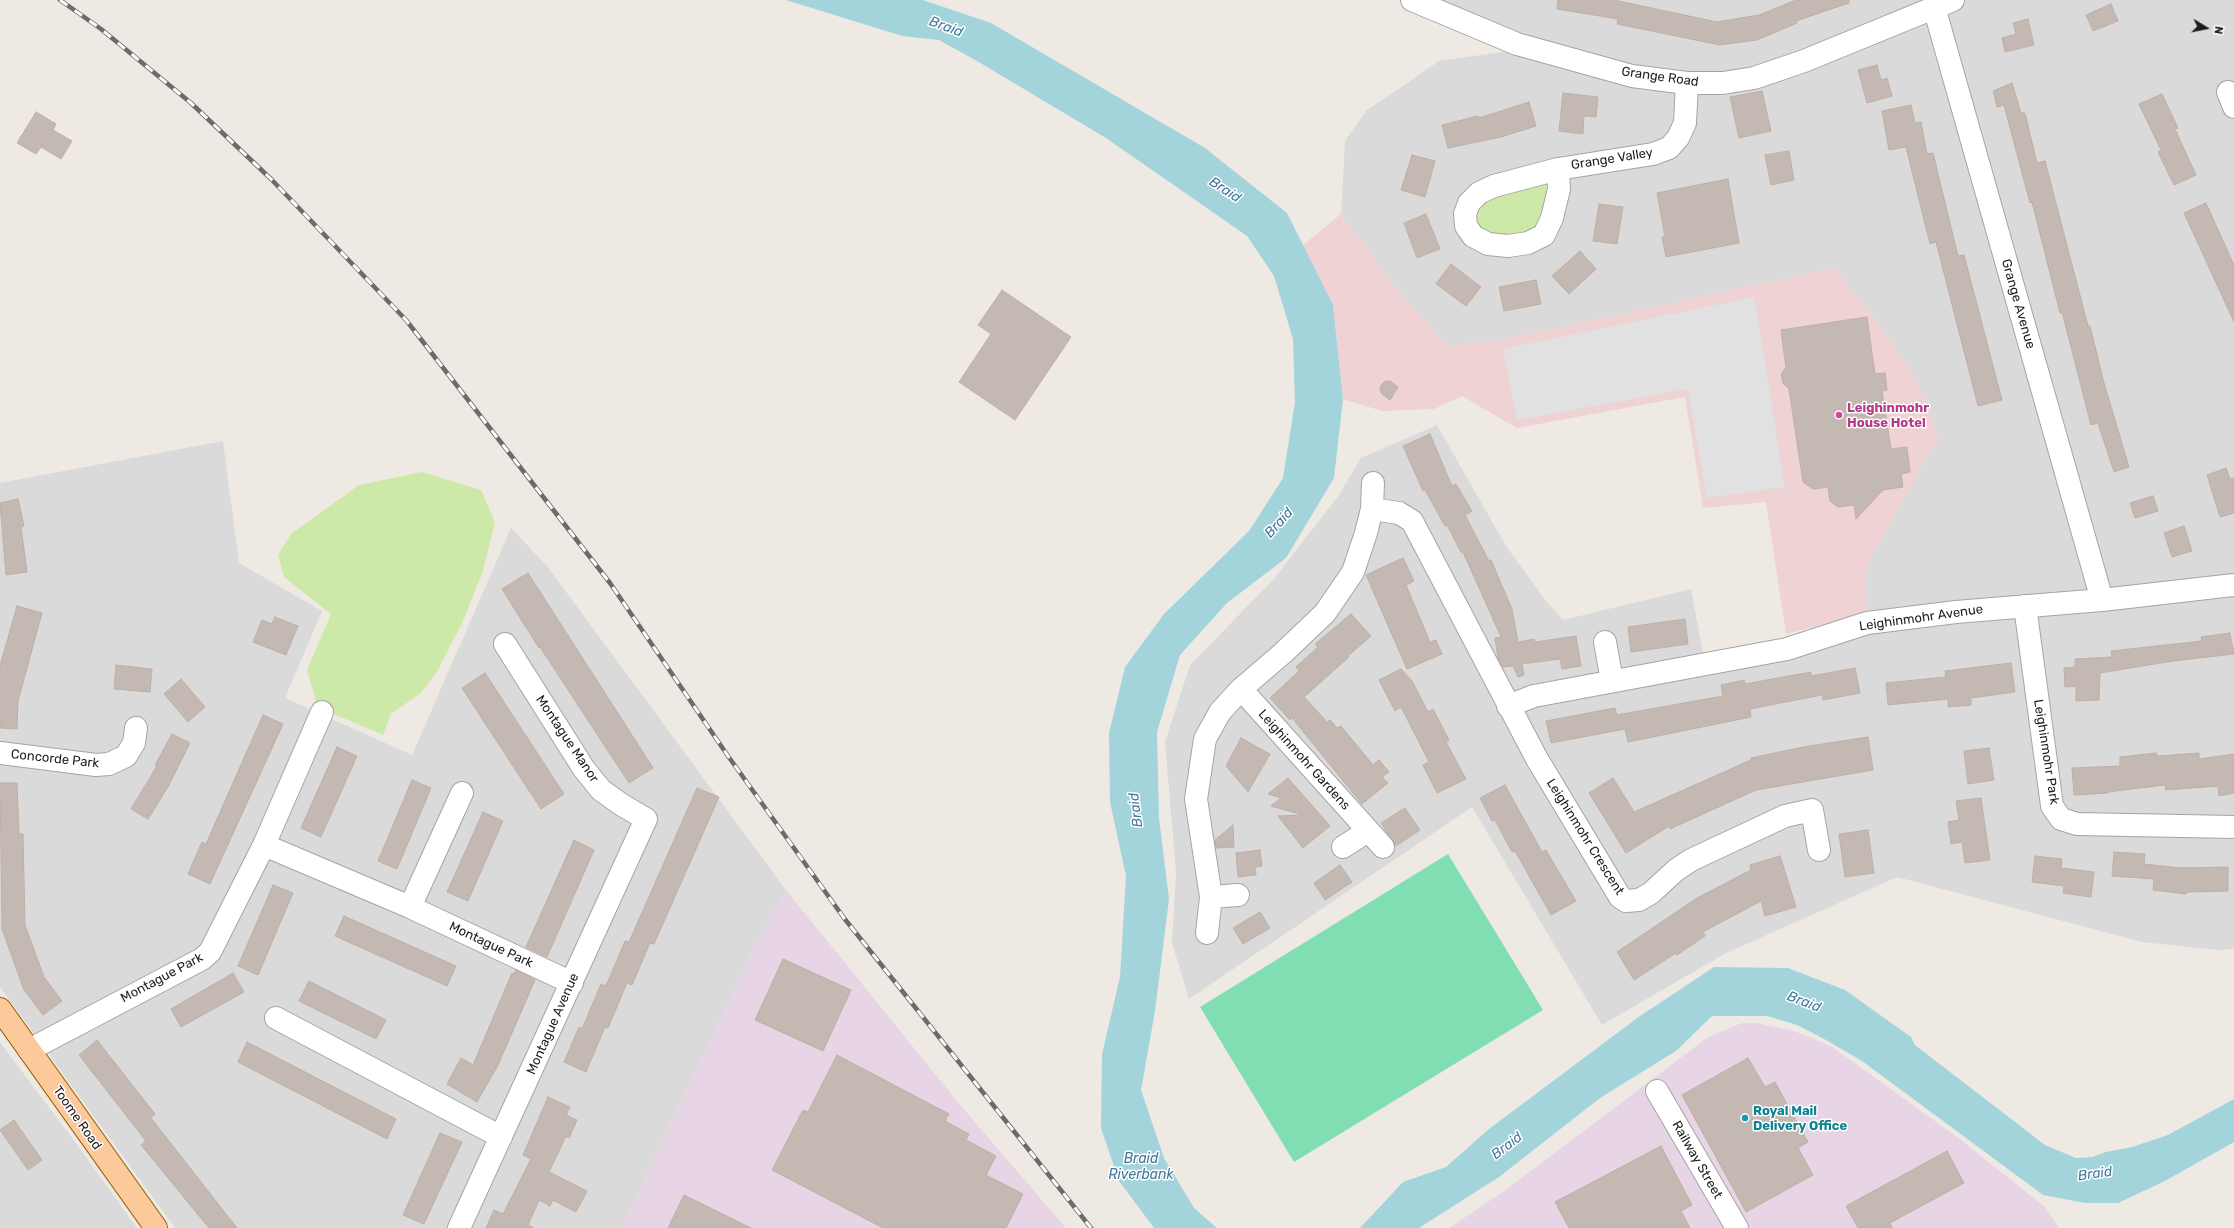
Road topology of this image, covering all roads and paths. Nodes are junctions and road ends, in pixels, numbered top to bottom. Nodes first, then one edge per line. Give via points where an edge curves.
1 (1412, 0) edge
2 (1943, 4) edge
3 (1688, 84) junction
4 (1558, 169) junction
5 (1373, 483) dead end
6 (1372, 509) junction
7 (2234, 585) edge
8 (2102, 600) junction
9 (2025, 606) junction
10 (1605, 642) dead end
11 (504, 644) dead end
12 (1612, 681) junction
13 (1241, 689) junction
14 (1508, 706) junction
15 (322, 712) dead end
16 (136, 728) dead end
17 (0, 753) edge
18 (462, 793) dead end
19 (646, 819) joint
20 (2234, 827) edge
21 (1368, 831) junction
22 (264, 845) junction
23 (1343, 847) dead end
24 (1383, 847) dead end
25 (1819, 850) dead end
26 (1238, 895) dead end
27 (1211, 897) junction
28 (410, 907) junction
29 (1207, 933) dead end
30 (572, 983) junction
31 (0, 1009) edge
32 (276, 1018) dead end
33 (29, 1050) junction
34 (1657, 1091) dead end
35 (501, 1137) junction
36 (155, 1227) edge
37 (459, 1228) edge
38 (1737, 1228) edge

1 - 3 street, Grange Road via 1517,44 1632,76
2 - 3 street, Grange Road via 1754,78 1723,84
2 - 8 street, Grange Avenue
3 - 4 street, Grange Valley via 1685,123 1678,138 1669,148 1653,154 1620,157
4 - 4 street, Grange Valley via 1494,186 1479,193 1469,203 1465,214 1466,226 1473,236 1488,244 1508,246 1528,243 1544,235 1552,218 1559,189
5 - 6 street
6 - 13 street via 1353,572 1325,613
6 - 14 street, Leighinmohr Crescent via 1399,513 1412,521
7 - 8 street, Leighinmohr Avenue
8 - 9 street, Leighinmohr Avenue
9 - 12 street, Leighinmohr Avenue via 1868,623 1787,649
9 - 20 street, Leighinmohr Park via 2052,806 2061,819 2077,824
10 - 12 street
11 - 19 street, Montague Manor via 584,769 601,790
12 - 14 street, Leighinmohr Avenue via 1534,696
13 - 21 street, Leighinmohr Gardens
13 - 27 street via 1220,712 1205,739 1196,799
14 - 25 street, Leighinmohr Crescent via 1611,885 1626,901 1639,900 1651,893 1691,860 1786,816 1812,810
15 - 22 street, Montague Park
16 - 17 street, Concorde Park via 134,743 126,756 109,764 96,765
18 - 28 street
19 - 30 street, Montague Avenue
21 - 23 street
21 - 24 street, Leighinmohr Gardens
22 - 28 street, Montague Park
22 - 33 street, Montague Park via 210,952 202,959
26 - 27 street
27 - 29 street
28 - 30 street, Montague Park
30 - 35 street, Montague Avenue
31 - 33 main road, Toome Road
32 - 35 street
33 - 36 main road, Toome Road
34 - 38 street, Railway Street
35 - 37 street, Montague Avenue

